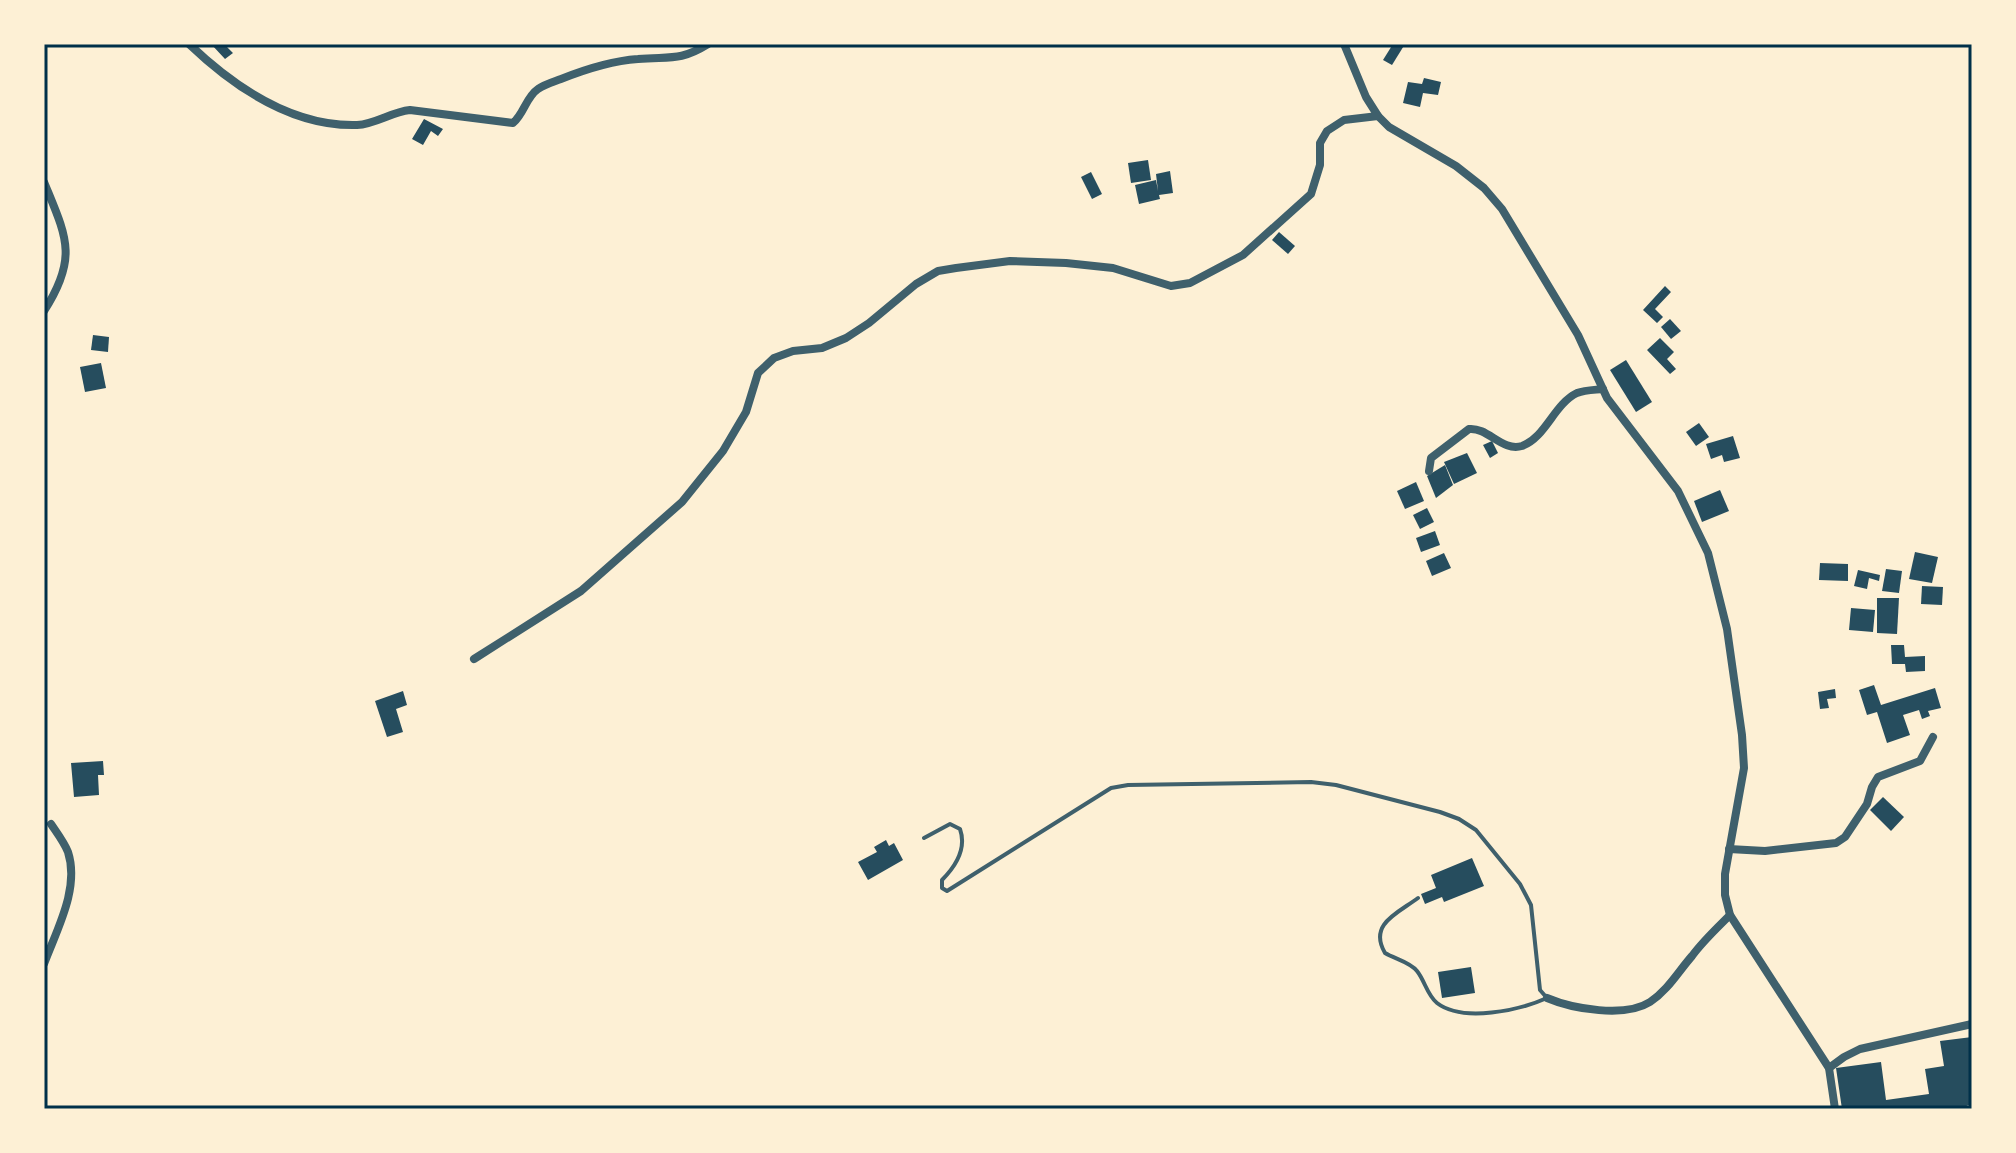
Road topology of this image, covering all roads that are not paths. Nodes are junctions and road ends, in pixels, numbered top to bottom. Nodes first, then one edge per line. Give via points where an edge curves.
1 (189, 44) edge
2 (708, 44) edge
3 (1344, 44) edge
4 (1378, 116) junction
5 (44, 182) edge
6 (44, 311) edge
7 (1603, 389) junction
8 (1429, 471) dead end
9 (474, 659) dead end
10 (1933, 737) dead end
11 (51, 824) dead end
12 (924, 838) dead end
13 (1729, 849) junction
14 (1418, 898) dead end
15 (1730, 915) junction
16 (44, 964) edge
17 (1547, 998) junction
18 (1972, 1024) edge
19 (1829, 1068) junction
20 (1835, 1109) edge

1 - 2 street via 234,81 289,113 358,125 410,110 513,123 533,93 545,85 595,66 682,57
3 - 4 street
4 - 7 street via 1456,166 1502,209 1578,335
4 - 9 street via 1344,120 1327,131 1311,194 1243,255 1190,283 1171,286 1113,268 1066,263 1010,261 938,271 846,338 774,358 758,373 746,412 723,451 682,502 581,591
5 - 6 street via 65,235 66,253
7 - 8 street via 1568,399 1525,445 1507,446 1469,429 1431,458
7 - 13 street via 1678,491 1708,553 1727,629 1742,735 1744,768
10 - 13 street via 1920,761 1878,777 1867,804 1836,843 1765,851
11 - 16 street via 70,866 65,911
12 - 17 lane via 950,824 960,829 961,851 942,880 947,891 1111,788 1311,782 1405,802 1476,830 1520,884 1531,905 1540,990
13 - 15 street via 1725,895
14 - 17 lane via 1380,929 1378,938 1385,953 1418,972 1435,1001 1461,1011 1486,1012
15 - 17 street via 1647,1004 1627,1010 1581,1008
15 - 19 street
18 - 19 street via 1860,1049
19 - 20 street

